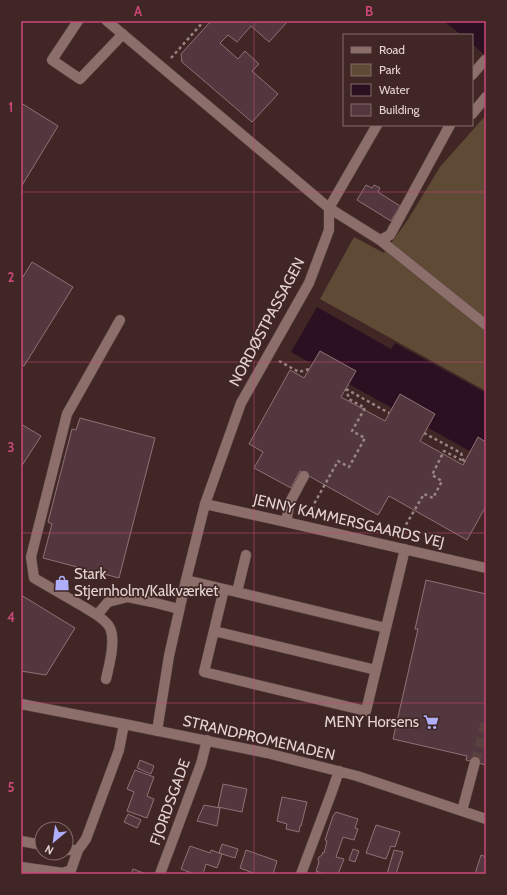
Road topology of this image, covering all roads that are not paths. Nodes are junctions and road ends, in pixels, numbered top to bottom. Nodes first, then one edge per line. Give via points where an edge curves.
1 (78, 21) edge
2 (107, 21) edge
3 (123, 34) junction
4 (485, 60) dead end
5 (473, 74) edge
6 (486, 97) edge
7 (486, 107) edge
8 (473, 115) edge
9 (473, 116) edge
10 (376, 126) edge
11 (449, 126) edge
12 (329, 208) junction
13 (380, 240) junction
14 (120, 320) dead end
15 (486, 325) edge
16 (304, 476) dead end
17 (205, 504) junction
18 (286, 522) junction
19 (405, 549) junction
20 (246, 555) dead end
21 (486, 568) edge
22 (186, 580) junction
23 (224, 589) junction
24 (237, 592) junction
25 (180, 610) junction
26 (97, 615) junction
27 (386, 628) junction
28 (214, 631) junction
29 (376, 670) junction
30 (106, 679) dead end
31 (21, 704) edge
32 (124, 724) junction
33 (157, 731) junction
34 (207, 740) junction
35 (475, 762) tunnel mouth
36 (339, 771) junction
37 (462, 811) junction
38 (486, 819) edge
39 (21, 841) edge
40 (34, 843) edge
41 (74, 850) edge
42 (78, 850) junction
43 (21, 867) edge
44 (160, 874) edge
45 (301, 874) edge

1 - 3 street via 52,60 80,79
2 - 3 street
3 - 12 street
4 - 5 street
6 - 8 street
7 - 9 street via 477,118
10 - 12 street
11 - 13 street via 390,235
12 - 13 street
12 - 17 street, NORDØSTPASSAGEN via 329,230 309,283 241,403
13 - 15 street
14 - 26 street via 67,414 31,557 34,578
16 - 18 street via 290,502
17 - 18 street, JENNY KAMMERSGAARDS VEJ
17 - 22 street, NORDØSTPASSAGEN
18 - 19 street, JENNY KAMMERSGAARDS VEJ
19 - 21 street, JENNY KAMMERSGAARDS VEJ
19 - 27 street
20 - 24 street
22 - 23 street
22 - 25 street, NORDØSTPASSAGEN
23 - 24 street
23 - 28 street
24 - 27 street
25 - 26 street via 128,597 108,602
25 - 33 street, NORDØSTPASSAGEN via 169,656
26 - 30 street via 110,627 112,634 112,652
27 - 29 street
28 - 29 street
28 - 29 street via 204,672 220,676 366,711
31 - 32 street, STRANDPROMENADEN
32 - 33 street, STRANDPROMENADEN
32 - 42 street via 119,750 86,839
33 - 34 street, STRANDPROMENADEN
34 - 36 street, STRANDPROMENADEN
34 - 44 street, FJORDSGADE via 201,764
35 - 37 street
36 - 37 street, STRANDPROMENADEN
36 - 45 street
37 - 38 street, STRANDPROMENADEN
39 - 40 street
41 - 42 street
42 - 43 street via 71,870 63,873

